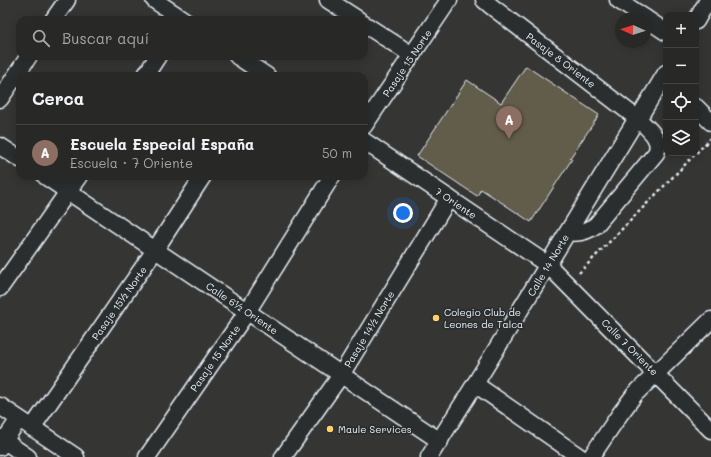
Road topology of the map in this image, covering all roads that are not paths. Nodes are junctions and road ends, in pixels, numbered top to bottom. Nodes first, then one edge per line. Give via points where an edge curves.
1 (67, 0) edge
2 (154, 0) edge
3 (328, 0) edge
4 (449, 0) edge
5 (618, 0) edge
6 (708, 0) edge
7 (491, 2) edge
8 (636, 12) edge
9 (56, 16) edge
10 (177, 16) edge
11 (353, 16) edge
12 (699, 16) edge
13 (651, 22) edge
14 (368, 27) edge
15 (663, 30) edge
16 (412, 55) junction
17 (26, 60) edge
18 (155, 60) edge
19 (243, 60) edge
20 (18, 72) edge
21 (148, 72) edge
22 (261, 72) edge
23 (16, 75) edge
24 (663, 81) edge
25 (0, 99) edge
26 (699, 110) edge
27 (638, 119) junction
28 (368, 120) edge
29 (711, 122) edge
30 (368, 144) edge
31 (0, 146) edge
32 (16, 156) edge
33 (51, 180) edge
34 (76, 180) edge
35 (200, 180) edge
36 (330, 180) edge
37 (68, 192) junction
38 (449, 198) junction
39 (568, 232) junction
40 (155, 250) junction
41 (548, 265) junction
42 (0, 288) edge
43 (247, 312) junction
44 (711, 320) edge
45 (656, 374) junction
46 (341, 375) junction
47 (475, 384) junction
48 (0, 406) edge
49 (19, 419) junction
50 (32, 428) junction
51 (711, 430) edge
52 (440, 441) junction
53 (1, 442) edge
54 (28, 457) edge
55 (76, 457) edge
56 (147, 457) edge
57 (283, 457) edge
58 (429, 457) edge
59 (580, 457) edge
60 (591, 457) edge

1 - 9 street
2 - 10 street
3 - 11 street
4 - 16 street, Pasaje 15 Norte
5 - 8 street
6 - 12 street
7 - 27 street, Pasaje 8 Oriente
13 - 15 street
14 - 16 street
16 - 28 street, Pasaje 15 Norte
17 - 20 street
18 - 21 street
19 - 22 street
23 - 25 street
24 - 27 street, Calle 14 Norte
26 - 29 street
27 - 39 street, Calle 14 Norte
27 - 39 street, Pasaje 8 Oriente via 657,140 659,146 656,153 596,225 586,232
30 - 38 street, 7 Oriente
31 - 32 street
33 - 37 street, Calle 6½ Oriente
34 - 37 street
35 - 40 street, Pasaje 15½ Norte
36 - 43 street, Pasaje 15 Norte
37 - 40 street, Calle 6½ Oriente
37 - 42 street
38 - 41 street, 7 Oriente
38 - 46 street, Pasaje 14½ Norte
39 - 41 street, Calle 14 Norte
40 - 43 street, Calle 6½ Oriente
40 - 50 street, Pasaje 15½ Norte
41 - 45 street, Calle 7 Oriente
41 - 47 street, Calle 14 Norte
43 - 46 street, Calle 6½ Oriente
43 - 56 street, Pasaje 15 Norte
44 - 45 street
45 - 51 street, Calle 7 Oriente
45 - 60 street via 629,401
46 - 52 street, Calle 6½ Oriente
46 - 57 street, Pasaje 14½ Norte
47 - 52 street, Calle 14 Norte
47 - 59 street
48 - 49 street
49 - 50 street
49 - 53 street
50 - 55 street
52 - 58 street, Calle 14 Norte
53 - 54 street

